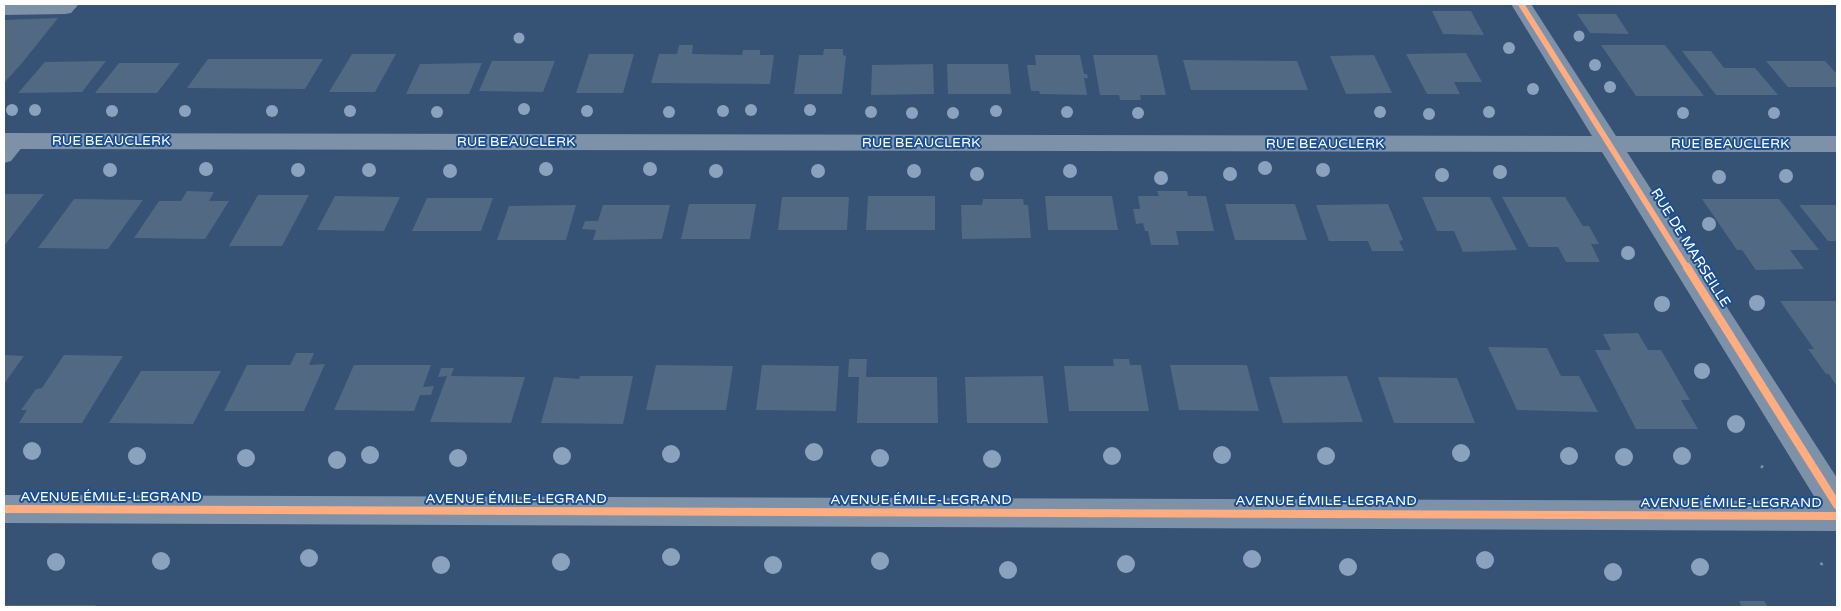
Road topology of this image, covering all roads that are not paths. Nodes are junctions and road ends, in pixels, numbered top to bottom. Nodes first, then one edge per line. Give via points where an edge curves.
1 (70, 4) edge
2 (1521, 4) edge
3 (4, 10) edge
4 (1837, 144) edge
5 (1610, 145) junction
6 (8, 146) edge
7 (1837, 505) edge
8 (4, 509) edge
9 (1837, 516) edge

1 - 3 lane via 65,9
2 - 5 street, RUE DE MARSEILLE
4 - 5 street, RUE BEAUCLERK
5 - 6 street, RUE BEAUCLERK
5 - 7 street, RUE DE MARSEILLE
8 - 9 street, AVENUE ÉMILE-LEGRAND

